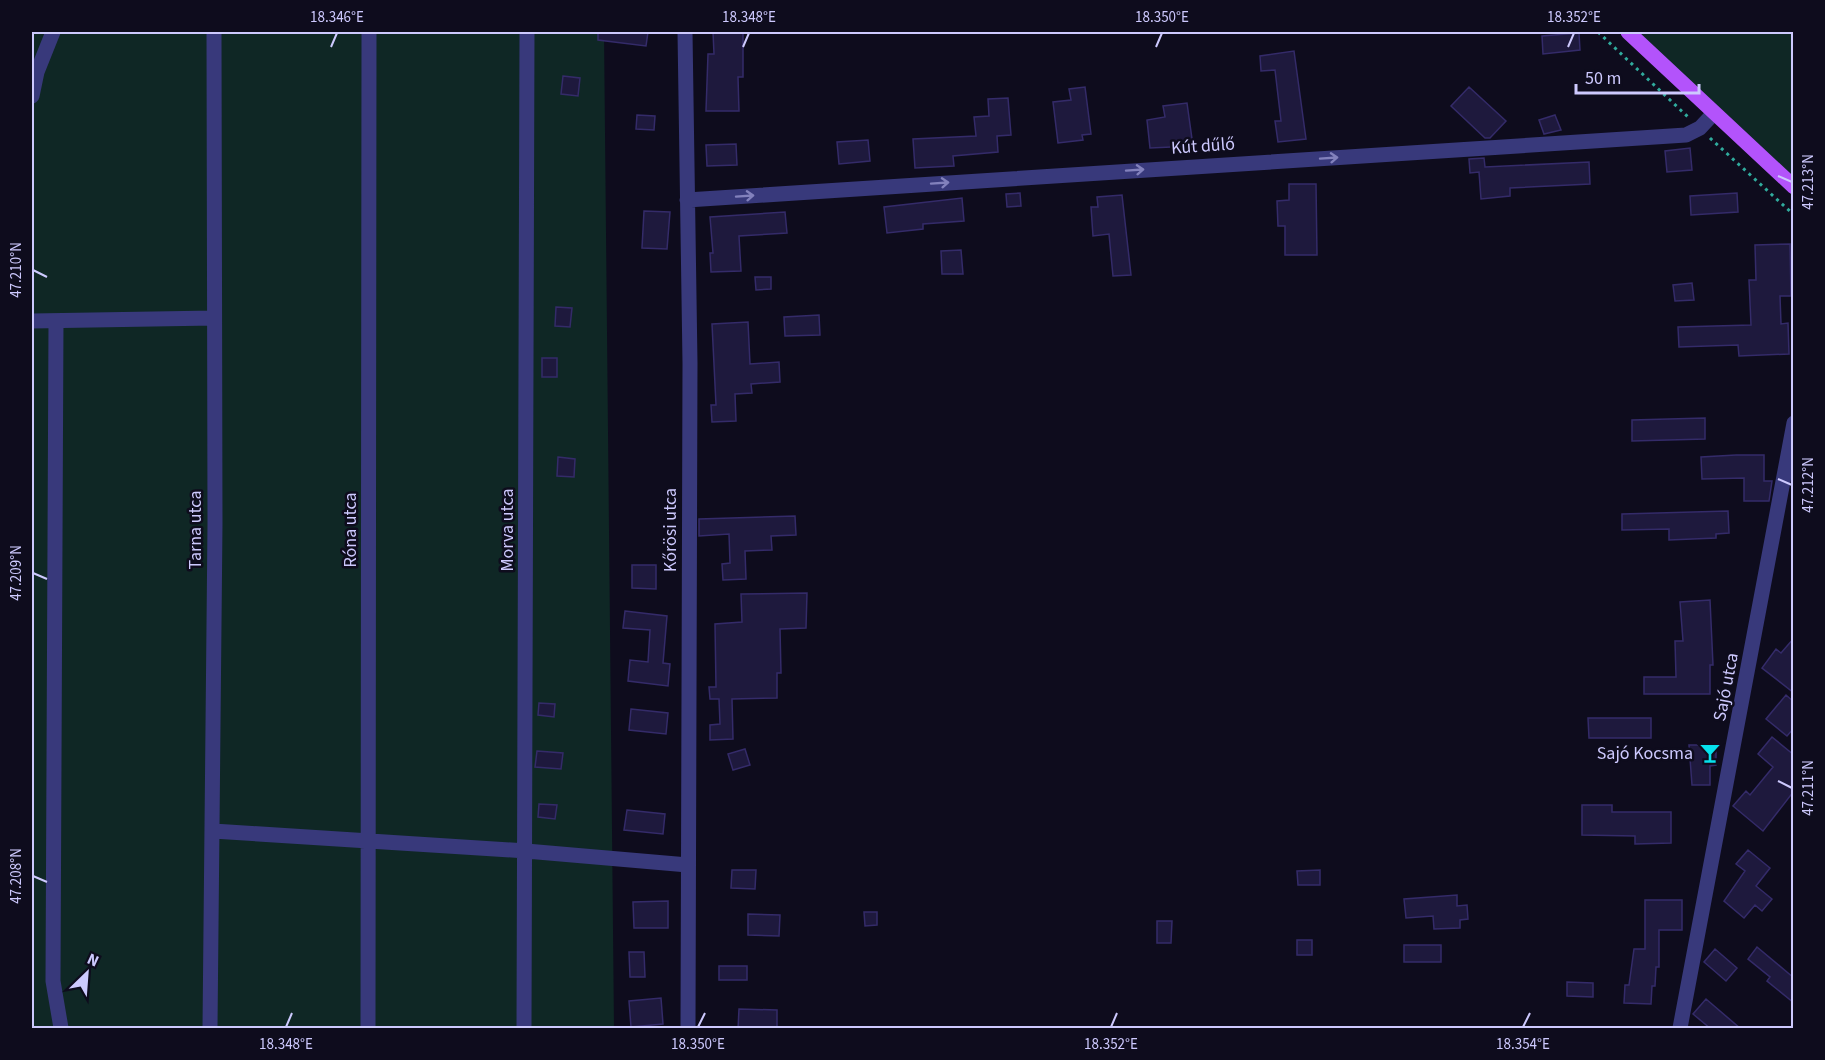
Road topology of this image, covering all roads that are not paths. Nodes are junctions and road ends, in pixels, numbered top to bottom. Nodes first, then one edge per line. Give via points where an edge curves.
1 (53, 32) edge
2 (214, 32) edge
3 (369, 32) edge
4 (527, 32) edge
5 (685, 32) edge
6 (1628, 32) edge
7 (32, 96) edge
8 (1714, 113) junction
9 (1794, 187) edge
10 (687, 200) junction
11 (214, 318) junction
12 (32, 321) edge
13 (56, 321) junction
14 (1794, 423) edge
15 (213, 831) junction
16 (370, 840) junction
17 (526, 851) junction
18 (688, 865) junction
19 (61, 1029) edge
20 (210, 1029) edge
21 (368, 1029) edge
22 (524, 1029) edge
23 (688, 1029) edge
24 (1680, 1029) edge

1 - 7 street
2 - 11 street, Tarna utca
3 - 16 street, Róna utca
4 - 17 street, Morva utca
5 - 10 street, Kőrösi utca
6 - 8 main road
8 - 9 main road
10 -> 8 street, Kút dűlő via 1686,135 1700,128
10 - 18 street, Kőrösi utca
11 - 13 street
11 - 15 street, Tarna utca
12 - 13 street
13 - 19 street via 53,981
14 - 24 street, Sajó utca
15 - 16 street
15 - 20 street, Tarna utca
16 - 17 street
16 - 21 street, Róna utca
17 - 18 street
17 - 22 street, Morva utca
18 - 23 street, Kőrösi utca

